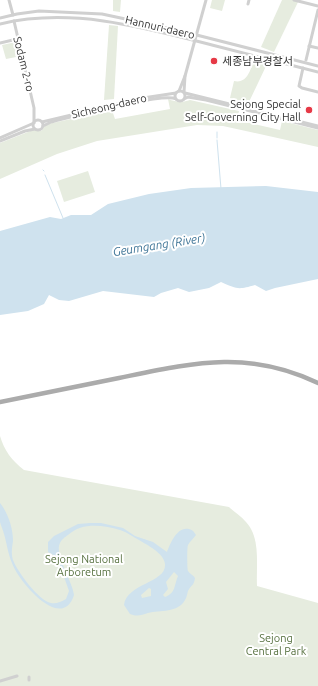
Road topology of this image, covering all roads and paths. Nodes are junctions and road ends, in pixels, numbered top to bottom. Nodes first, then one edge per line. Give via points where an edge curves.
1 (9, 0) edge
2 (206, 0) edge
3 (249, 0) edge
4 (294, 0) edge
5 (248, 4) dead end
6 (318, 6) edge
7 (318, 10) edge
8 (13, 15) junction
9 (0, 18) edge
10 (14, 21) junction
11 (316, 23) edge
12 (0, 24) edge
13 (196, 35) junction
14 (17, 39) junction
15 (195, 41) junction
16 (0, 43) edge
17 (309, 46) junction
18 (318, 48) edge
19 (306, 60) junction
20 (300, 62) junction
21 (310, 64) junction
22 (318, 66) edge
23 (303, 68) junction
24 (318, 72) edge
25 (185, 76) junction
26 (177, 92) junction
27 (318, 92) edge
28 (185, 93) junction
29 (176, 99) junction
30 (184, 99) junction
31 (34, 108) junction
32 (41, 121) junction
33 (34, 122) junction
34 (43, 126) junction
35 (318, 127) edge
36 (35, 129) junction
37 (0, 138) edge
38 (0, 141) edge
39 (318, 382) edge
40 (0, 399) edge
41 (0, 402) edge
42 (17, 676) dead end
43 (0, 681) edge

1 - 8 street
2 - 13 street
3 - 5 street
4 - 6 street
7 - 11 street
8 - 9 street, Hannuri-daero
8 - 13 street, Hannuri-daero via 39,11 102,14
10 - 12 street, Hannuri-daero
10 - 14 street, Sodam 2-ro
10 - 15 street, Hannuri-daero via 39,17 101,20
11 - 17 street
13 - 15 street
13 - 20 street, Hannuri-daero
14 - 16 street
14 - 31 street, Sodam 2-ro
15 - 23 street, Hannuri-daero
15 - 25 street
17 - 18 street
17 - 19 street
19 - 20 street
19 - 21 street
20 - 21 street, Hannuri-daero
21 - 22 street, Hannuri-daero
23 - 24 street, Hannuri-daero
23 - 27 street via 299,86
25 - 26 street
25 - 28 street
26 - 28 street, Sicheong-daero
26 - 29 street
26 - 32 street, Sicheong-daero
28 - 30 street
28 - 35 street
29 - 30 street, Sicheong-daero
29 - 34 street, Sicheong-daero via 164,97 144,100
30 - 35 street via 188,97 206,100
31 - 32 street
31 - 33 street
32 - 33 street
32 - 34 street
33 - 36 street
33 - 37 street
34 - 36 street via 41,129
36 - 38 street
39 - 40 main road via 300,372 270,364 236,359 202,360 160,366
39 - 41 main road via 269,366 208,362
42 - 43 street

